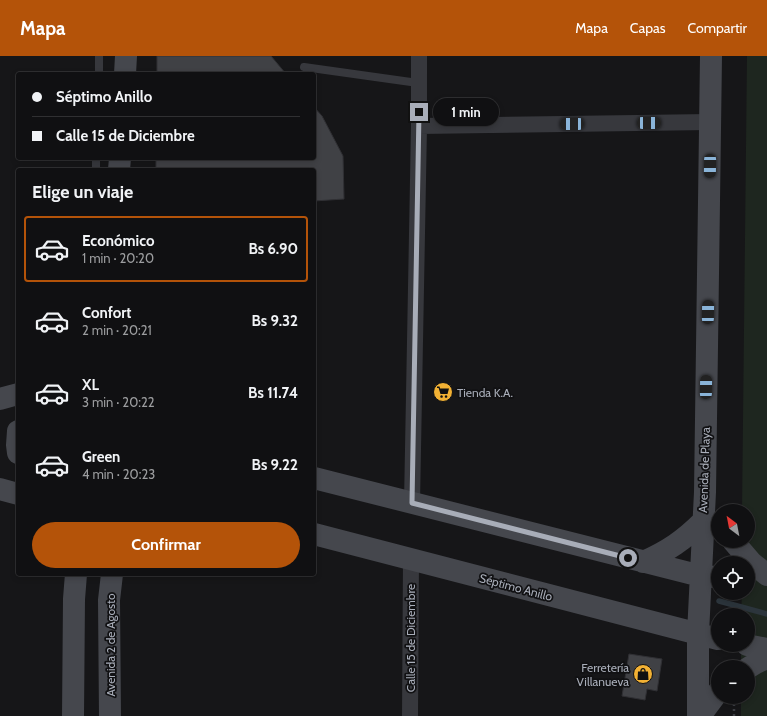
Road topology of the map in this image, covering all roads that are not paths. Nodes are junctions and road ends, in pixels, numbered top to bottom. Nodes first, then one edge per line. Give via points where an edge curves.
1 (100, 56) edge
2 (126, 56) edge
3 (419, 56) edge
4 (711, 56) edge
5 (304, 67) dead end
6 (99, 72) edge
7 (124, 72) edge
8 (418, 83) junction
9 (710, 122) junction
10 (419, 126) junction
11 (16, 395) edge
12 (0, 399) edge
13 (316, 479) edge
14 (0, 489) edge
15 (16, 493) edge
16 (412, 503) junction
17 (710, 520) edge
18 (316, 535) edge
19 (739, 548) edge
20 (411, 560) junction
21 (643, 562) junction
22 (767, 575) edge
23 (76, 576) edge
24 (112, 576) edge
25 (710, 577) edge
26 (755, 579) edge
27 (767, 580) edge
28 (708, 636) edge
29 (755, 647) edge
30 (767, 649) edge
31 (767, 658) edge
32 (755, 664) edge
33 (711, 701) edge
34 (73, 716) edge
35 (110, 716) edge
36 (410, 716) edge
37 (699, 716) edge

1 - 6 lane
2 - 7 main road
3 - 8 street
4 - 9 main road, Avenida de Playa
5 - 8 lane
8 - 10 street
9 - 10 street
9 - 17 main road, Avenida de Playa via 705,492
10 - 16 street
11 - 12 main road
13 - 16 main road
14 - 15 main road
16 - 21 main road
17 - 21 main road via 676,545
17 - 25 main road, Avenida de Playa
18 - 20 main road, Séptimo Anillo
19 - 22 main road
20 - 28 main road, Séptimo Anillo
20 - 36 street, Calle 15 de Diciembre
21 - 25 main road
23 - 34 main road
24 - 35 main road, Avenida 2 de Agosto via 109,600
25 - 28 main road, Avenida de Playa
26 - 27 main road
28 - 37 main road, Avenida de Playa
29 - 30 main road
31 - 32 main road
33 - 37 main road

